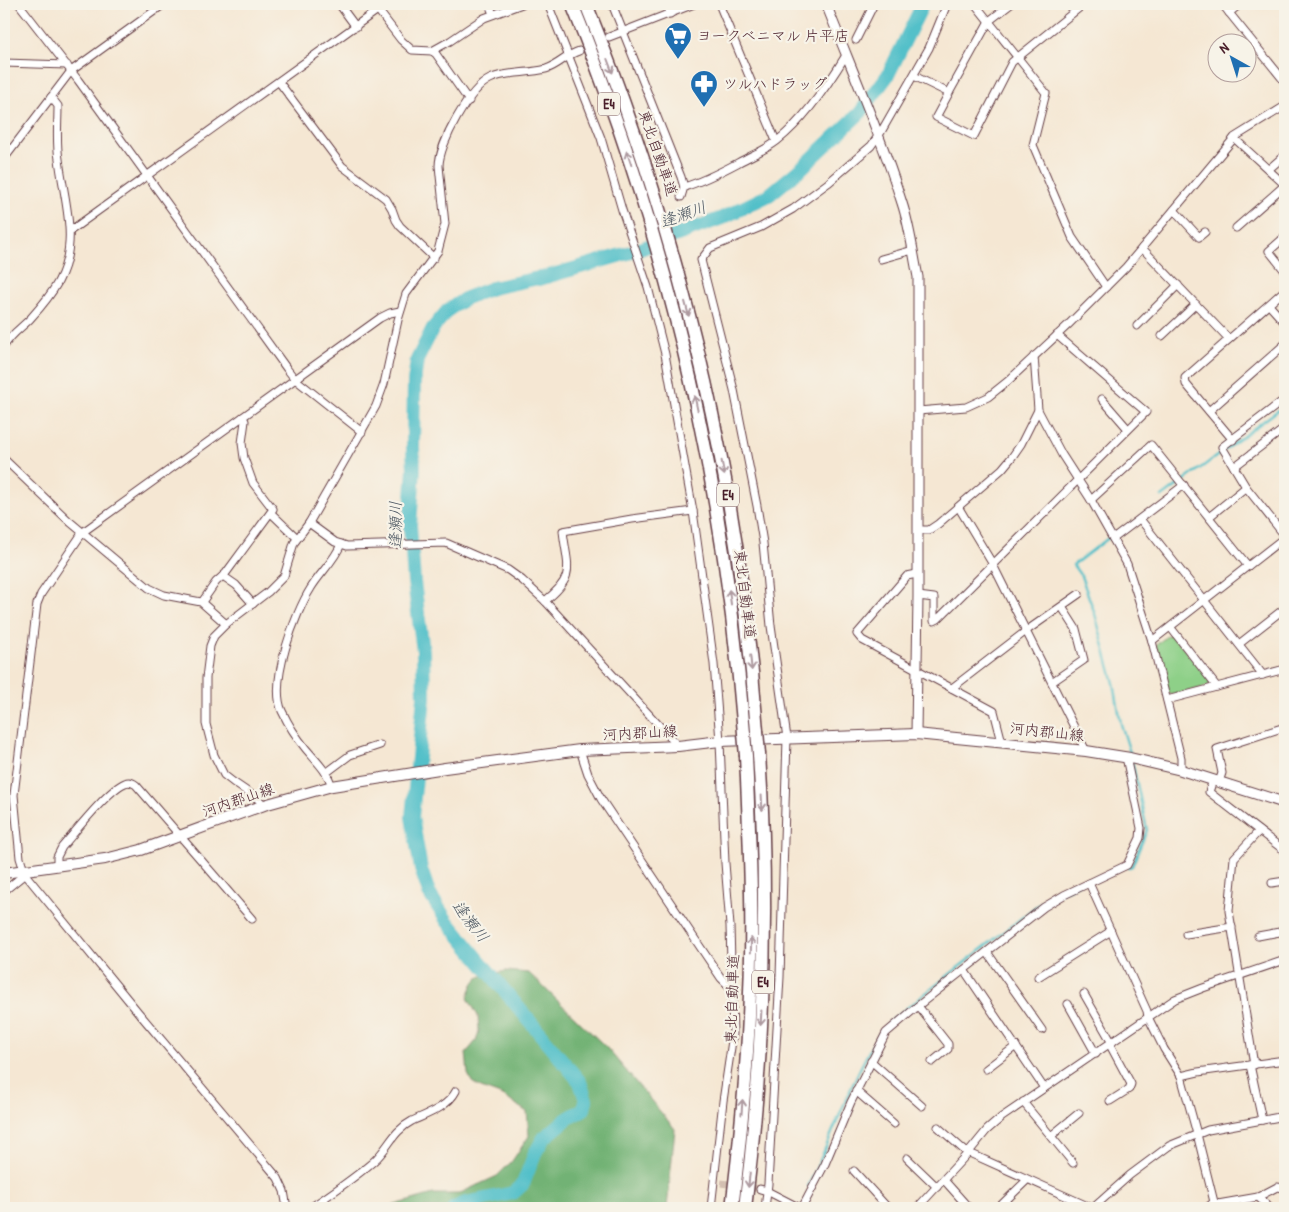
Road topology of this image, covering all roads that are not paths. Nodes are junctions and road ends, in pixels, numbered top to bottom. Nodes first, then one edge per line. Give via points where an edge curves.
1 (20, 4) edge
2 (164, 4) edge
3 (339, 4) edge
4 (386, 4) edge
5 (489, 4) edge
6 (522, 4) edge
7 (548, 4) edge
8 (572, 4) edge
9 (586, 4) edge
10 (612, 4) edge
11 (666, 4) edge
12 (694, 4) edge
13 (719, 4) edge
14 (826, 4) edge
15 (874, 4) edge
16 (947, 4) edge
17 (975, 4) edge
18 (1011, 4) edge
19 (1084, 4) edge
20 (1222, 4) edge
21 (1240, 4) edge
22 (378, 10) junction
23 (1230, 13) junction
24 (493, 14) junction
25 (670, 14) junction
26 (989, 21) junction
27 (356, 27) junction
28 (624, 32) junction
29 (609, 37) dead end
30 (856, 40) dead end
31 (432, 51) junction
32 (579, 51) dead end
33 (569, 54) junction
34 (846, 55) junction
35 (1018, 56) junction
36 (4, 63) edge
37 (69, 68) junction
38 (914, 76) junction
39 (279, 82) junction
40 (1285, 82) edge
41 (949, 93) junction
42 (51, 96) junction
43 (469, 100) junction
44 (1285, 106) edge
45 (877, 134) junction
46 (1234, 138) junction
47 (776, 141) junction
48 (1285, 154) edge
49 (4, 158) edge
50 (1269, 169) junction
51 (147, 175) junction
52 (1285, 185) edge
53 (684, 187) junction
54 (681, 197) dead end
55 (1174, 210) junction
56 (1236, 228) dead end
57 (70, 230) junction
58 (1205, 232) dead end
59 (1285, 237) edge
60 (1142, 248) junction
61 (913, 250) junction
62 (434, 258) junction
63 (881, 259) dead end
64 (1285, 271) edge
65 (1178, 285) junction
66 (1106, 287) junction
67 (1285, 290) edge
68 (1196, 304) junction
69 (1269, 305) junction
70 (400, 311) junction
71 (1285, 323) edge
72 (1138, 326) dead end
73 (1057, 335) junction
74 (1162, 336) dead end
75 (1229, 339) junction
76 (1285, 344) edge
77 (4, 346) edge
78 (1034, 356) junction
79 (295, 379) junction
80 (1102, 399) dead end
81 (1285, 399) edge
82 (1038, 410) junction
83 (918, 411) junction
84 (1209, 411) junction
85 (243, 417) junction
86 (1285, 428) edge
87 (1128, 429) junction
88 (362, 432) junction
89 (1233, 440) junction
90 (5, 462) edge
91 (1234, 467) junction
92 (1078, 480) junction
93 (1184, 485) junction
94 (1246, 487) junction
95 (1091, 500) junction
96 (958, 508) junction
97 (693, 511) junction
98 (271, 513) junction
99 (1209, 517) junction
100 (1140, 519) junction
101 (309, 523) junction
102 (918, 530) junction
103 (83, 532) junction
104 (1112, 536) junction
105 (1285, 536) edge
106 (298, 538) junction
107 (341, 544) junction
108 (992, 563) junction
109 (1248, 566) junction
110 (917, 574) junction
111 (223, 576) junction
112 (1079, 594) dead end
113 (918, 596) junction
114 (1205, 600) junction
115 (545, 601) junction
116 (202, 602) junction
117 (253, 604) junction
118 (1062, 607) junction
119 (1285, 608) edge
120 (226, 624) junction
121 (1171, 628) junction
122 (1026, 631) junction
123 (1152, 642) junction
124 (1239, 644) junction
125 (1285, 669) edge
126 (917, 670) junction
127 (1263, 675) junction
128 (1052, 682) junction
129 (1217, 687) junction
130 (952, 688) junction
131 (1167, 700) junction
132 (1285, 727) edge
133 (916, 734) junction
134 (787, 738) junction
135 (720, 741) junction
136 (1002, 742) junction
137 (380, 745) dead end
138 (678, 746) junction
139 (580, 750) junction
140 (1086, 751) junction
141 (1131, 758) junction
142 (1181, 770) junction
143 (326, 773) junction
144 (1216, 781) junction
145 (332, 786) junction
146 (1285, 802) edge
147 (264, 805) junction
148 (1259, 831) junction
149 (180, 837) junction
150 (1285, 851) edge
151 (57, 866) junction
152 (25, 872) junction
153 (4, 873) edge
154 (1285, 881) edge
155 (1089, 883) junction
156 (1272, 883) dead end
157 (4, 891) edge
158 (252, 919) dead end
159 (1232, 927) junction
160 (1110, 931) junction
161 (1285, 931) edge
162 (1186, 934) dead end
163 (1258, 936) dead end
164 (987, 952) junction
165 (1285, 960) edge
166 (964, 970) junction
167 (1239, 975) junction
168 (1038, 977) dead end
169 (732, 989) junction
170 (1084, 994) dead end
171 (1068, 1004) dead end
172 (918, 1006) junction
173 (1285, 1009) edge
174 (1285, 1013) edge
175 (1148, 1017) junction
176 (1042, 1030) dead end
177 (1111, 1044) junction
178 (1016, 1046) junction
179 (1096, 1054) junction
180 (1285, 1060) edge
181 (871, 1061) junction
182 (932, 1062) dead end
183 (1252, 1065) junction
184 (986, 1069) dead end
185 (1181, 1076) junction
186 (1044, 1088) junction
187 (456, 1091) dead end
188 (856, 1091) junction
189 (1110, 1101) dead end
190 (1023, 1102) junction
191 (922, 1106) dead end
192 (1079, 1113) dead end
193 (1285, 1116) edge
194 (1262, 1120) junction
195 (894, 1124) dead end
196 (938, 1127) dead end
197 (1197, 1134) junction
198 (1051, 1136) junction
199 (969, 1152) junction
200 (907, 1158) dead end
201 (1073, 1163) dead end
202 (854, 1171) dead end
203 (944, 1180) junction
204 (1027, 1180) junction
205 (937, 1187) junction
206 (1285, 1188) edge
207 (764, 1190) junction
208 (1258, 1197) junction
209 (1214, 1202) junction
210 (287, 1208) edge
211 (310, 1208) edge
212 (710, 1208) edge
213 (732, 1208) edge
214 (746, 1208) edge
215 (765, 1208) edge
216 (801, 1208) edge
217 (888, 1208) edge
218 (917, 1208) edge
219 (969, 1208) edge
220 (998, 1208) edge
221 (1092, 1208) edge
222 (1207, 1208) edge
223 (1270, 1208) edge

1 - 37 street
2 - 37 street
3 - 27 street
4 - 22 street
5 - 24 street
6 - 24 street
7 - 33 street
213 -> 8 highway, 東北自動車道 / E4, bridge via 748,1035 751,894 746,756 731,605 712,485 688,369 662,268 618,127
9 -> 214 highway, 東北自動車道 / E4, bridge via 621,97 675,262 702,365 726,481 744,604 759,754 764,964
10 - 28 street
11 - 25 street
12 - 25 street
13 - 47 street
14 - 34 street
15 - 30 street
16 - 38 street
17 - 26 street
18 - 26 street
19 - 35 street
20 - 23 street
21 - 23 street
22 - 27 street
22 - 31 street via 412,50
23 - 40 street
24 - 31 street
25 - 28 street
26 - 35 street
26 - 41 street
27 - 39 street
28 - 29 street
28 - 53 street
31 - 43 street
32 - 33 street
33 - 43 street via 548,68 488,80
33 - 97 street via 601,138 648,287 665,354
34 - 45 street
34 - 47 street via 814,103
35 - 41 street via 974,136 936,117
35 - 66 street via 1046,93 1033,145 1072,237
36 - 37 street
37 - 42 street
37 - 51 street
38 - 41 street
38 - 45 street
39 - 51 street
39 - 62 street via 337,160 382,194 400,226
42 - 49 street
42 - 57 street via 58,106 58,159
43 - 62 street via 452,127 440,156 445,224
44 - 46 street
45 - 61 street via 903,204
45 - 134 street via 871,146 793,209 761,227 710,248 701,260 734,390 757,506
46 - 50 street
46 - 55 street
47 - 53 street via 721,172
48 - 50 street
50 - 52 street
51 - 57 street
51 - 79 street
52 - 56 street
53 - 54 street
55 - 58 street via 1199,238
55 - 60 street
57 - 77 street via 64,267 57,284
59 - 64 street via 1269,251
60 - 65 street
60 - 66 street
61 - 63 street
61 - 83 street via 918,278
62 - 70 street via 408,290
65 - 68 street
65 - 72 street
66 - 73 street
67 - 69 street
68 - 74 street
68 - 75 street
69 - 71 street
69 - 75 street
70 - 79 street via 382,316
70 - 88 street via 384,384
73 - 78 street
73 - 87 street via 1146,412
75 - 84 street via 1186,378 1186,384
76 - 84 street
78 - 82 street
78 - 83 street via 988,397 966,407
79 - 85 street
79 - 88 street
80 - 87 street
81 - 89 street
82 - 92 street
82 - 96 street via 1012,457
83 - 102 street
84 - 89 street
85 - 98 street via 244,458 253,483 273,509
85 - 103 street
86 - 91 street
87 - 92 street
88 - 101 street
89 - 91 street via 1222,447
90 - 103 street
91 - 94 street
92 - 95 street
92 - 108 street
93 - 95 street via 1151,446
93 - 99 street
93 - 100 street
94 - 99 street
94 - 105 street
95 - 104 street
96 - 102 street via 929,530
96 - 108 street
97 - 115 street via 563,531 568,574 558,591
97 - 135 street via 714,664
98 - 106 street
98 - 111 street
99 - 109 street
100 - 104 street
100 - 114 street
101 - 106 street
101 - 107 street
102 - 110 street
103 - 116 street via 149,588 164,595
103 - 152 street via 38,599 14,795 20,858
104 - 123 street via 1127,564
105 - 109 street
106 - 117 street via 291,549 284,576
107 - 115 street via 451,544 502,567
107 - 143 street via 304,600 284,652 279,683 282,710 305,748
108 - 113 street via 934,621 934,598
108 - 122 street
109 - 114 street
110 - 113 street
110 - 126 street via 907,576 857,634 862,640
111 - 116 street
111 - 117 street
112 - 118 street
113 - 126 street
114 - 121 street
114 - 124 street
115 - 138 street
116 - 120 street
117 - 120 street
118 - 122 street
118 - 128 street via 1076,629 1084,660
119 - 124 street
120 - 147 street via 214,636 208,652 206,724 214,755 224,775
121 - 123 street
121 - 129 street
122 - 128 street
122 - 130 street
123 - 131 street
124 - 127 street
125 - 127 street
126 - 130 street
126 - 133 street
127 - 129 street
128 - 140 street
129 - 131 street
130 - 136 street via 994,711
131 - 142 street
132 - 144 street via 1217,749 1222,773
133 - 134 main road, 河内郡山線
133 - 136 main road, 河内郡山線
134 - 135 main road, 河内郡山線
134 - 207 street via 780,977
135 - 138 main road, 河内郡山線
135 - 169 street
136 - 140 main road, 河内郡山線
137 - 143 street via 350,755
138 - 139 main road, 河内郡山線
139 - 145 main road, 河内郡山線
139 - 169 street via 601,800 720,978
140 - 141 main road, 河内郡山線
141 - 142 main road, 河内郡山線
141 - 155 street via 1140,838 1127,865
142 - 144 main road, 河内郡山線
143 - 145 street
144 - 146 main road, 河内郡山線
144 - 148 street via 1209,792
145 - 147 main road, 河内郡山線
147 - 149 main road, 河内郡山線
148 - 150 street
148 - 159 street via 1234,858
149 - 151 main road, 河内郡山線 via 105,859
149 - 151 street via 136,785 126,782 107,797 62,846
149 - 158 street
151 - 152 main road, 河内郡山線
152 - 153 main road, 河内郡山線
152 - 157 street
152 - 210 street via 278,1178
154 - 156 street
155 - 160 street
155 - 164 street via 1044,907
159 - 162 street
159 - 167 street
160 - 168 street
160 - 175 street
161 - 163 street
164 - 166 street
164 - 176 street
165 - 167 street
166 - 172 street
166 - 178 street
167 - 175 street via 1175,999
167 - 183 street
169 - 212 street via 733,1034 723,1101 718,1182
170 - 177 street
171 - 179 street
172 - 181 street via 886,1033
172 - 182 street via 948,1044 948,1049
173 - 174 street
175 - 177 street
175 - 185 street
177 - 179 street
177 - 189 street via 1131,1084
178 - 184 street
178 - 186 street
179 - 186 street
180 - 183 street
181 - 188 street
181 - 191 street
183 - 185 street
183 - 194 street
185 - 197 street
186 - 190 street
187 - 211 street via 447,1102 391,1138 368,1166
188 - 195 street
188 - 216 street via 825,1164
190 - 198 street
190 - 199 street via 1002,1116
192 - 198 street
193 - 194 street
194 - 197 street
196 - 199 street
197 - 209 street
197 - 221 street via 1169,1146
198 - 201 street
199 - 203 street
199 - 204 street
200 - 205 street
202 - 217 street
203 - 205 street
203 - 219 street
204 - 220 street
204 - 221 street
205 - 218 street
206 - 208 street via 1277,1186
207 - 215 street
207 - 216 street
208 - 209 street
208 - 223 street
209 - 222 street

